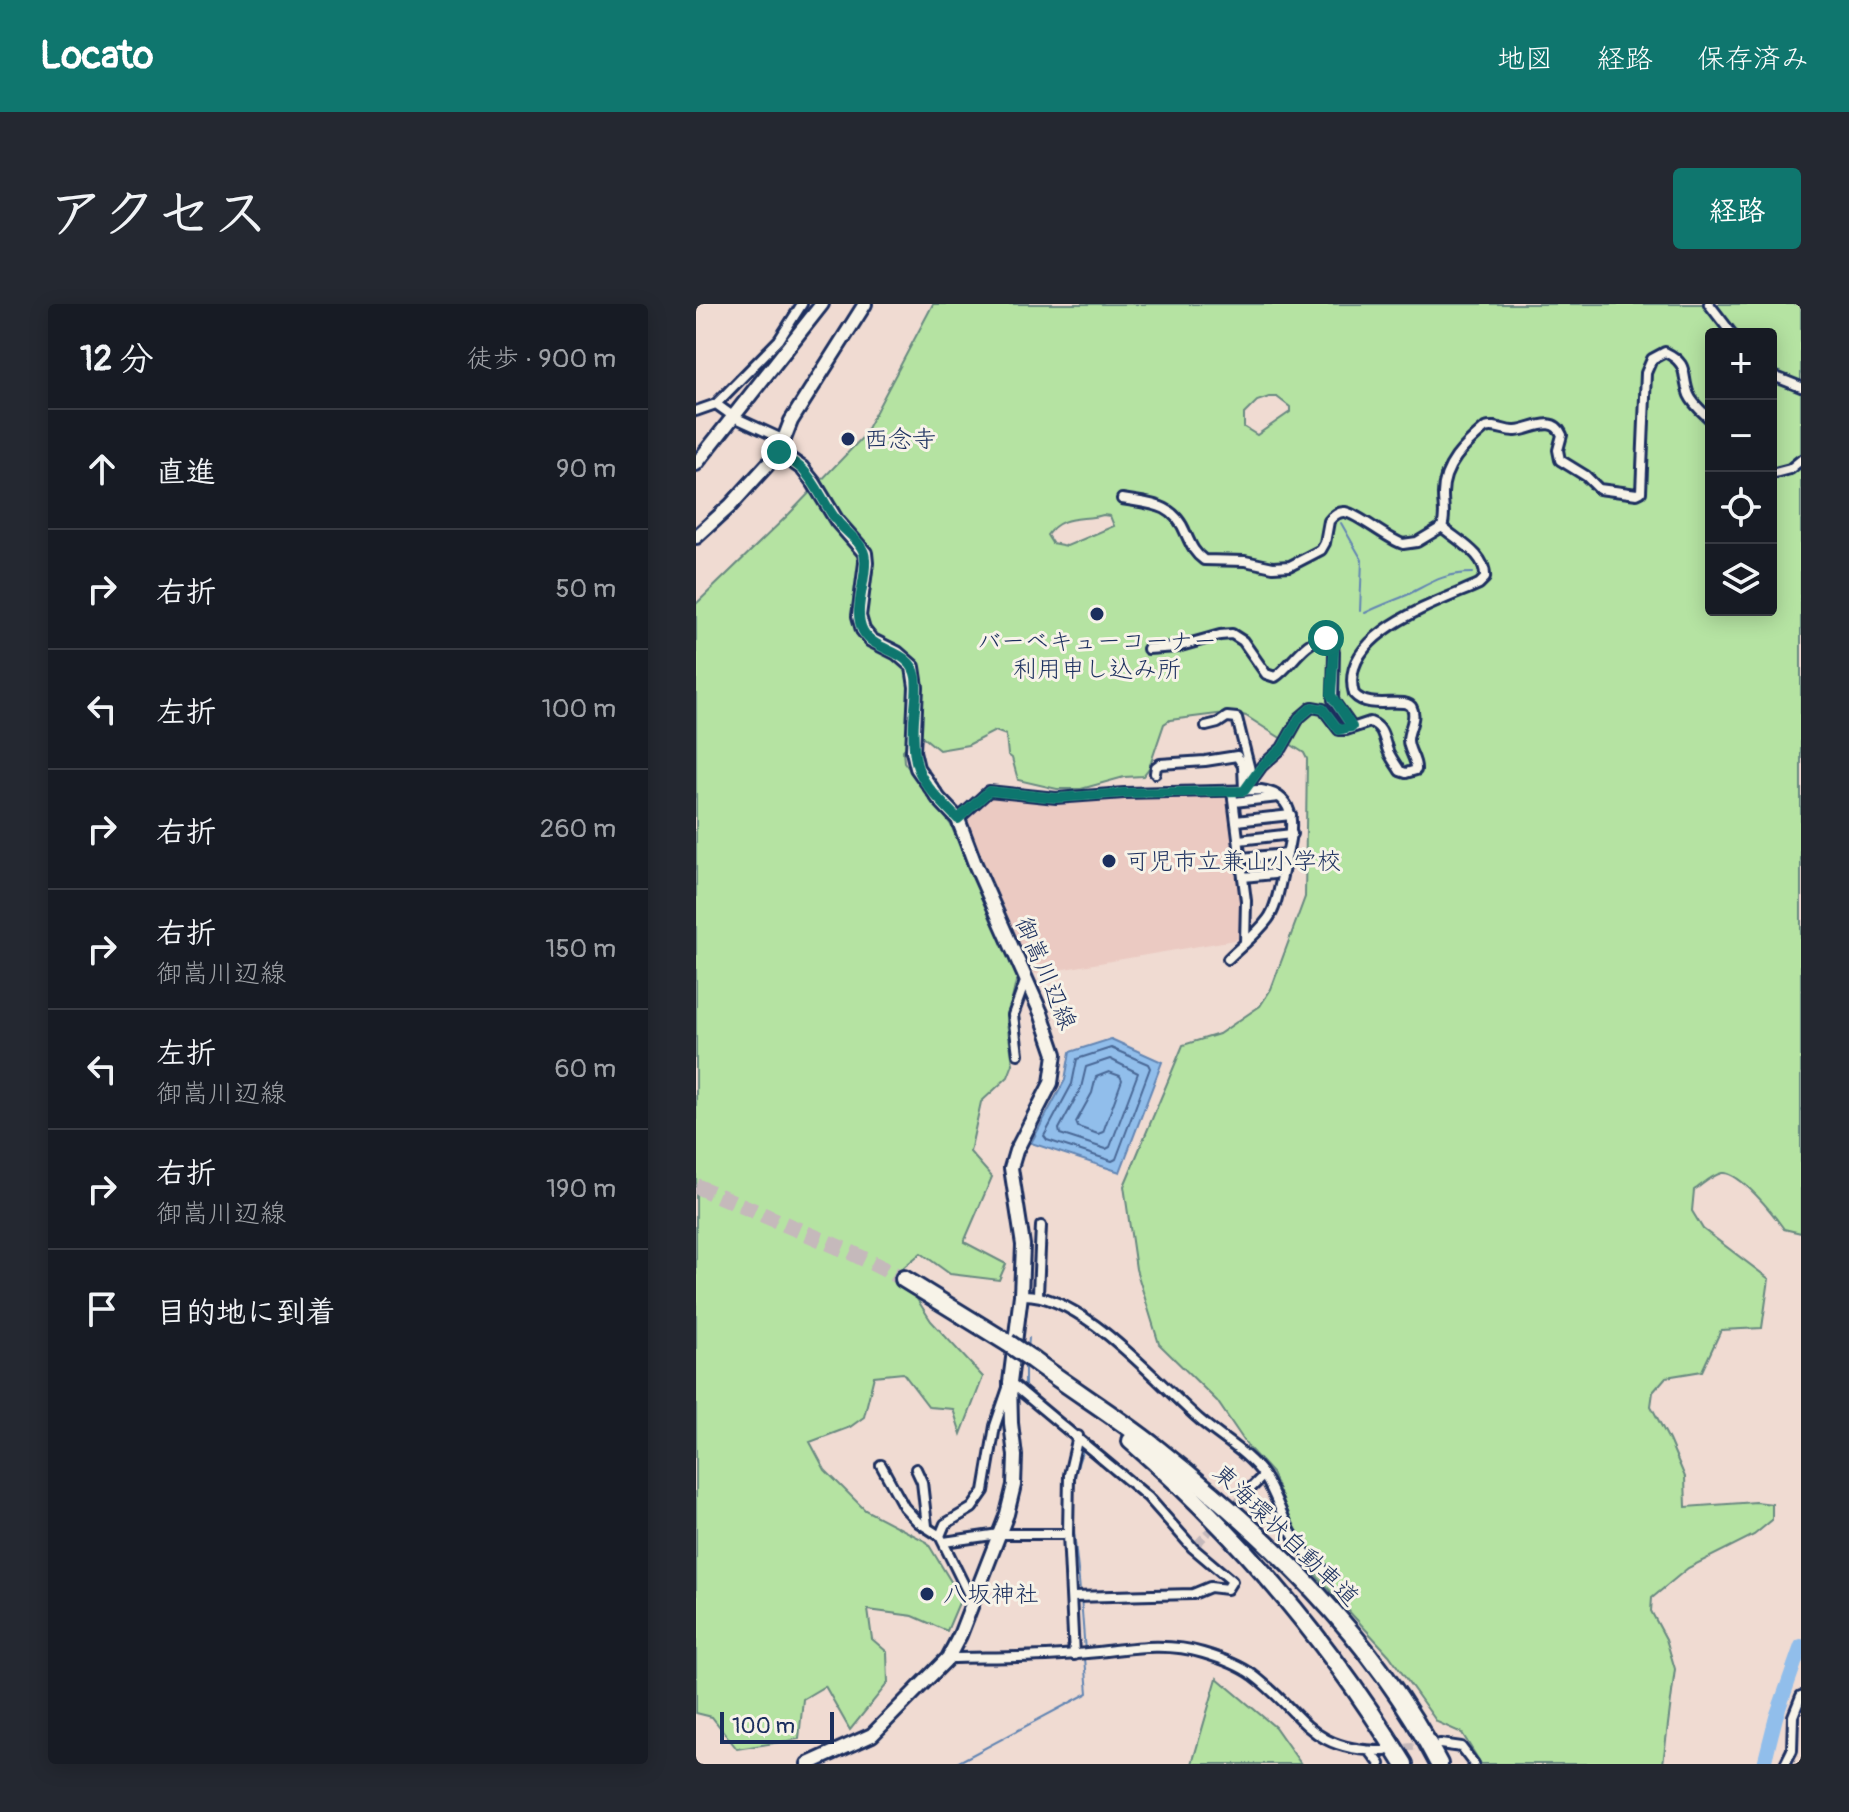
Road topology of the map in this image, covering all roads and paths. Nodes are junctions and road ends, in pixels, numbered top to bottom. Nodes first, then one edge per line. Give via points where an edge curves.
1 (802, 304) edge
2 (822, 304) edge
3 (865, 304) edge
4 (1709, 304) edge
5 (1727, 328) edge
6 (1777, 377) edge
7 (1801, 387) edge
8 (716, 404) junction
9 (696, 411) edge
10 (1705, 414) edge
11 (734, 417) junction
12 (781, 446) junction
13 (1801, 460) edge
14 (696, 464) edge
15 (1777, 472) edge
16 (1122, 499) dead end
17 (1442, 527) junction
18 (696, 537) edge
19 (1148, 649) dead end
20 (1206, 726) dead end
21 (1352, 727) junction
22 (1155, 773) dead end
23 (1252, 778) junction
24 (1232, 791) junction
25 (1244, 791) junction
26 (1279, 797) junction
27 (1234, 802) junction
28 (1291, 815) junction
29 (958, 819) junction
30 (1236, 821) junction
31 (1292, 834) junction
32 (1239, 840) junction
33 (1287, 854) junction
34 (1241, 858) junction
35 (1274, 874) dead end
36 (1243, 877) junction
37 (1245, 943) junction
38 (1228, 959) dead end
39 (1026, 979) junction
40 (1018, 1054) dead end
41 (1041, 1226) dead end
42 (904, 1279) tunnel mouth
43 (1038, 1294) junction
44 (1021, 1295) junction
45 (1060, 1380) junction
46 (1010, 1382) junction
47 (1078, 1436) junction
48 (881, 1465) dead end
49 (916, 1469) dead end
50 (1263, 1476) junction
51 (1252, 1487) tunnel mouth
52 (927, 1526) junction
53 (999, 1534) junction
54 (1068, 1534) junction
55 (942, 1539) junction
56 (1327, 1573) dead end
57 (1072, 1597) junction
58 (973, 1603) junction
59 (1074, 1655) junction
60 (948, 1658) junction
61 (1801, 1696) edge
62 (1799, 1708) edge
63 (1440, 1744) tunnel mouth
64 (1370, 1751) junction
65 (1385, 1751) tunnel mouth
66 (808, 1764) edge
67 (1380, 1764) edge
68 (1404, 1764) edge
69 (1439, 1764) edge
70 (1474, 1764) edge
71 (1785, 1764) edge

1 - 8 street via 779,340
2 - 11 main road
3 - 12 main road via 791,421
4 - 5 street
6 - 7 street
8 - 9 street
8 - 11 street
10 - 17 street via 1693,403 1676,357 1665,352 1652,359 1646,373 1637,494 1606,492 1568,467 1560,460 1562,435 1554,426 1544,423 1513,431 1491,426 1453,458 1444,485
11 - 12 street
11 - 14 main road
12 - 18 main road
12 - 29 main road, 御嵩川辺線 via 865,553 859,616 863,630 913,667 914,761
13 - 15 street
16 - 17 street via 1176,514 1192,549 1204,560 1273,567 1293,565 1321,550 1329,521 1339,513 1403,544
17 - 21 street via 1484,564 1485,578 1377,634 1351,672 1354,694 1365,703 1410,705 1408,738 1416,770 1400,771 1378,725
19 - 21 street via 1232,634 1266,674 1275,677 1309,643 1326,638 1334,652 1333,700
20 - 23 street via 1237,718
21 - 23 street via 1339,730 1323,709 1312,707
22 - 25 street via 1160,764 1237,756
23 - 25 street
24 - 25 street
24 - 27 street
24 - 29 street via 1056,798 989,791
25 - 26 street
26 - 27 street
26 - 28 street
27 - 30 street
28 - 30 street
28 - 31 street
29 - 39 main road, 御嵩川辺線
30 - 32 street
31 - 32 street
31 - 33 street
32 - 34 street
33 - 34 street
33 - 37 street via 1269,918
34 - 36 street
35 - 36 street
36 - 37 street
37 - 38 street
39 - 40 street via 1013,1015
39 - 44 main road, 御嵩川辺線 via 1055,1054 1051,1083 1011,1168 1023,1245
41 - 43 street
42 - 45 highway, 東海環状自動車道, bridge
43 - 44 street
43 - 50 street via 1113,1338
44 - 46 main road, 御嵩川辺線
45 - 68 highway, 東海環状自動車道 via 1148,1456 1257,1564 1339,1667
45 - 69 highway, 東海環状自動車道 via 1154,1446 1302,1577 1364,1648
46 - 47 street
46 - 53 main road, 御嵩川辺線 via 1014,1485
46 - 55 street via 995,1426 984,1491 972,1508 945,1524
47 - 54 street via 1069,1475
47 - 57 street via 1232,1581 1227,1589 1210,1587 1193,1594
48 - 52 street via 904,1507
49 - 52 street
50 - 51 street
50 - 56 street via 1297,1542
52 - 55 street
53 - 54 street
53 - 55 street
53 - 58 main road, 御嵩川辺線
54 - 57 street
55 - 58 street
57 - 59 street
58 - 60 main road, 御嵩川辺線
59 - 60 street
59 - 64 street via 1158,1646 1203,1653 1253,1675 1324,1739
60 - 66 main road, 御嵩川辺線 via 872,1735
61 - 62 street
62 - 71 street
63 - 70 street via 1461,1747
64 - 65 street
64 - 67 street

